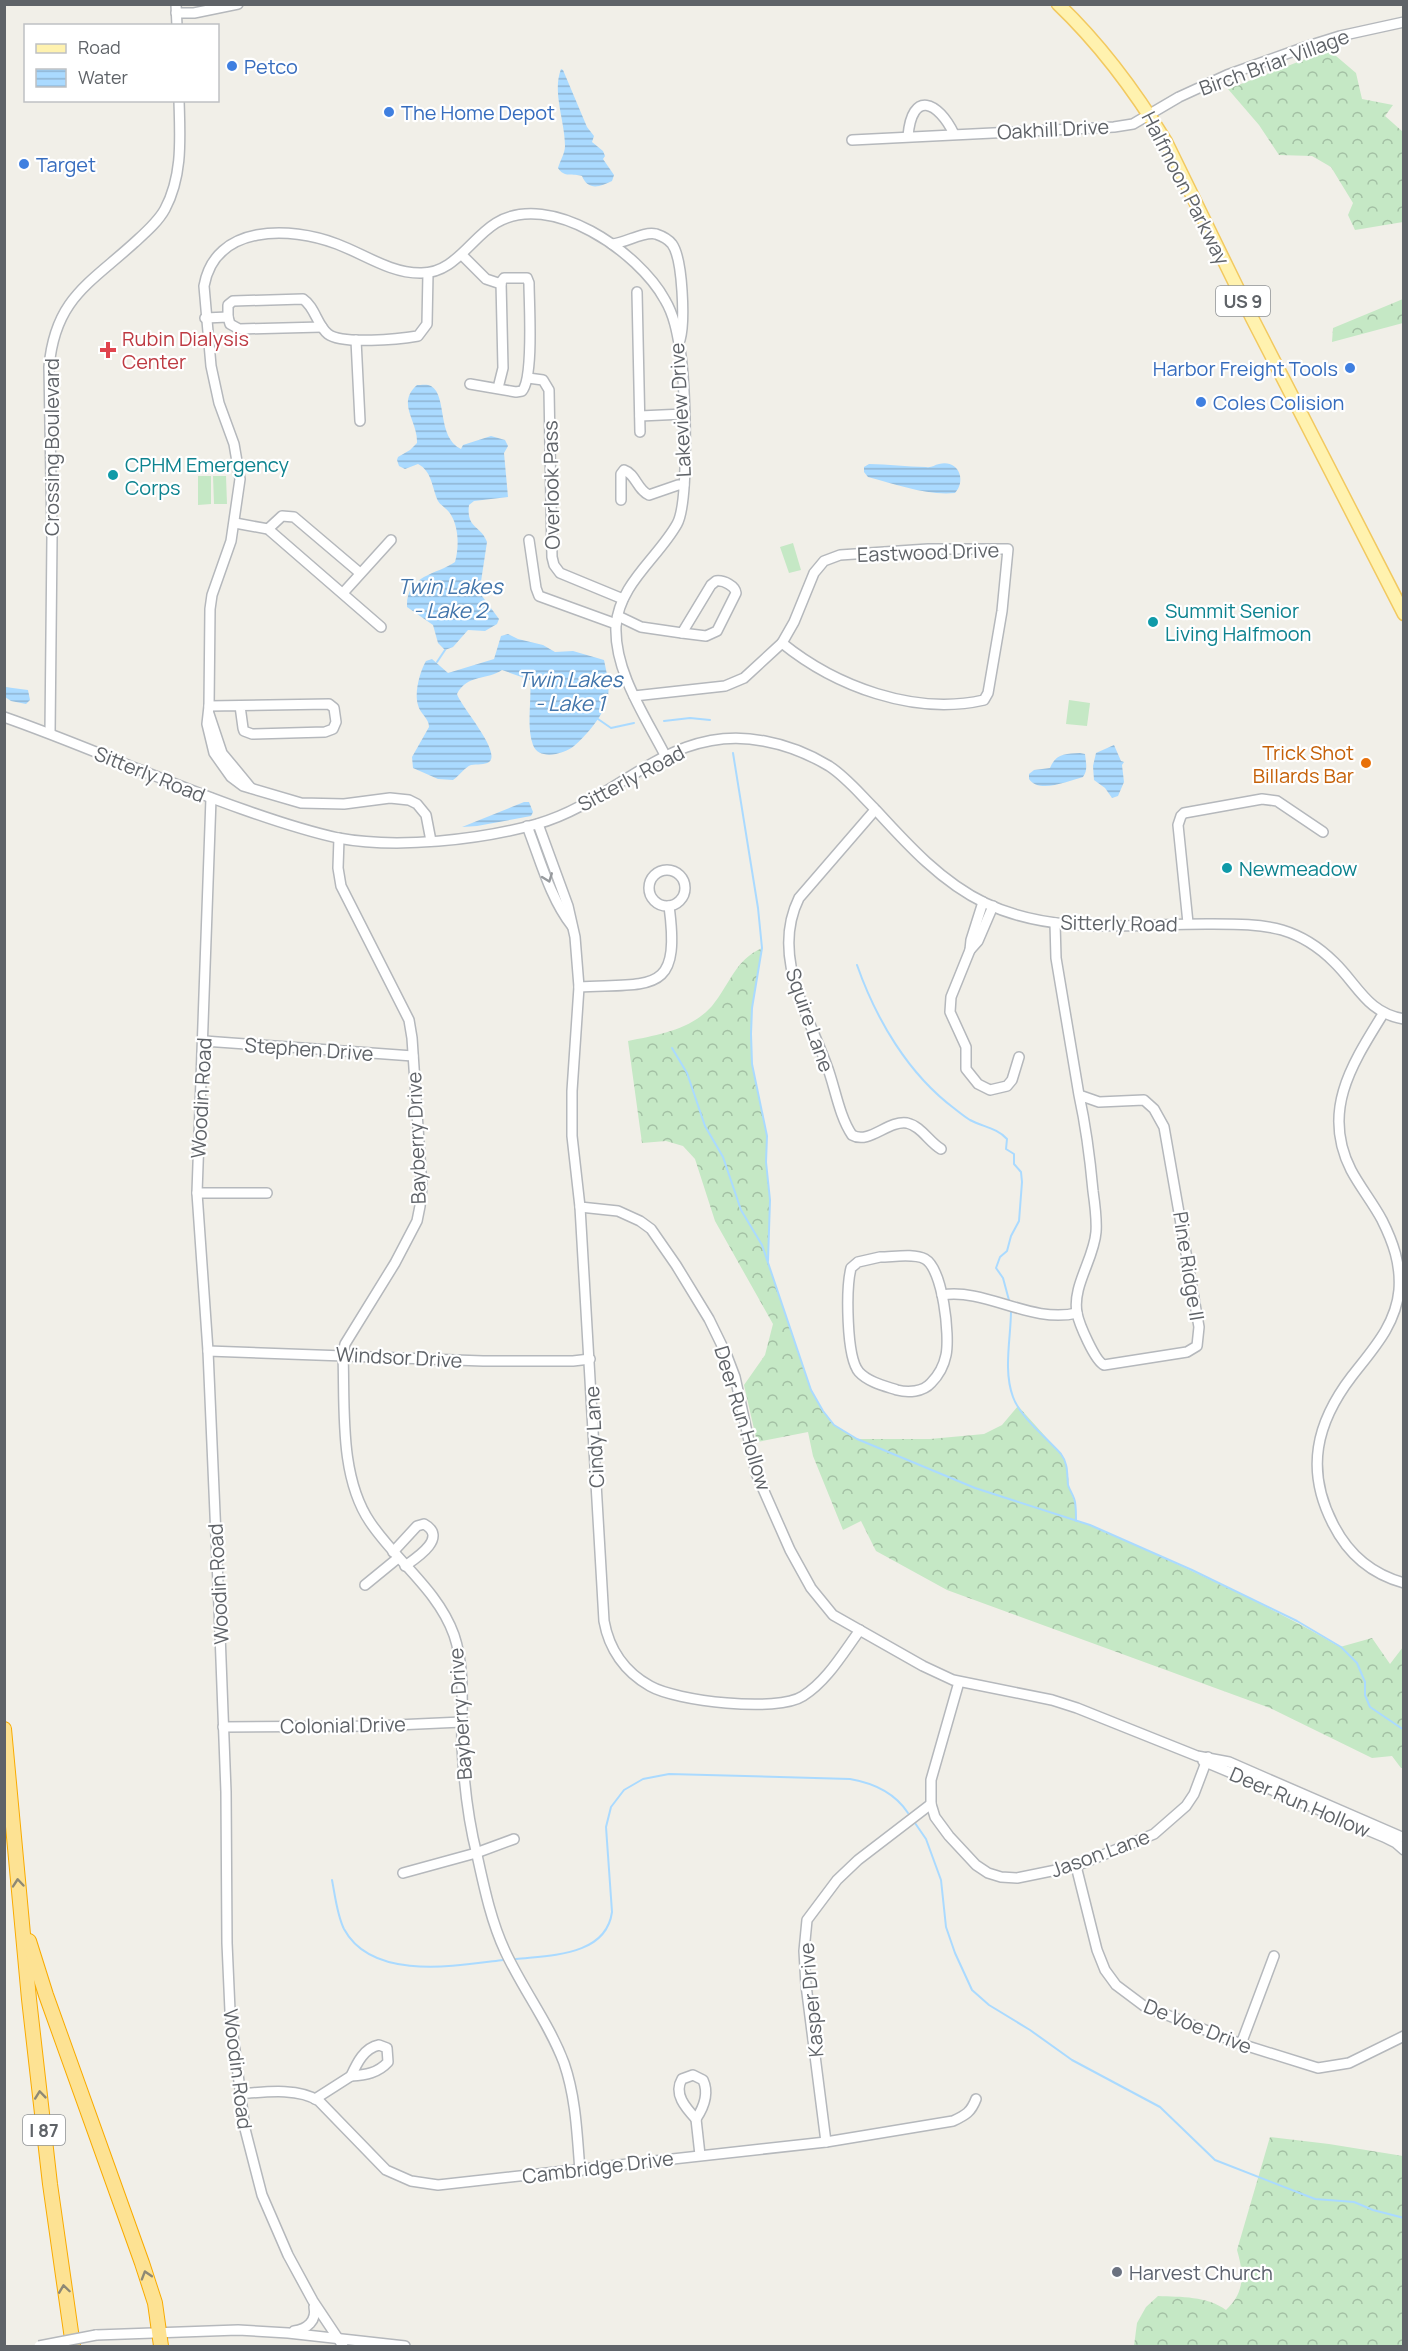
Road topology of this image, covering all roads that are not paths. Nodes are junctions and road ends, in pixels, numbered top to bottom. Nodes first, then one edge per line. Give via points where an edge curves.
1 (237, 4) edge
2 (1058, 4) edge
3 (176, 8) edge
4 (1404, 22) edge
5 (177, 24) edge
6 (179, 102) edge
7 (1149, 115) junction
8 (954, 134) junction
9 (908, 136) junction
10 (852, 140) dead end
11 (612, 244) junction
12 (462, 255) junction
13 (428, 273) junction
14 (501, 284) junction
15 (637, 292) dead end
16 (228, 317) junction
17 (205, 318) junction
18 (322, 327) junction
19 (356, 340) junction
20 (679, 344) junction
21 (528, 378) junction
22 (470, 384) dead end
23 (498, 388) junction
24 (684, 414) junction
25 (640, 416) junction
26 (360, 421) dead end
27 (640, 432) dead end
28 (684, 485) junction
29 (621, 500) dead end
30 (235, 523) junction
31 (268, 529) junction
32 (391, 540) dead end
33 (529, 540) dead end
34 (360, 573) junction
35 (343, 593) junction
36 (623, 600) junction
37 (1404, 614) edge
38 (617, 620) junction
39 (381, 627) dead end
40 (682, 633) junction
41 (782, 643) junction
42 (634, 696) junction
43 (240, 706) junction
44 (209, 710) junction
45 (4, 717) edge
46 (50, 733) junction
47 (664, 755) junction
48 (211, 798) junction
49 (875, 810) junction
50 (538, 824) junction
51 (527, 826) junction
52 (1323, 832) dead end
53 (339, 838) junction
54 (431, 841) junction
55 (982, 902) junction
56 (669, 906) junction
57 (993, 906) junction
58 (1055, 923) junction
59 (1188, 923) junction
60 (574, 928) junction
61 (970, 950) junction
62 (579, 987) junction
63 (1383, 1014) junction
64 (1404, 1019) edge
65 (204, 1041) junction
66 (413, 1056) junction
67 (1019, 1058) dead end
68 (1079, 1095) junction
69 (941, 1149) dead end
70 (197, 1193) junction
71 (267, 1193) dead end
72 (580, 1207) junction
73 (942, 1295) junction
74 (1077, 1312) junction
75 (208, 1351) junction
76 (343, 1354) junction
77 (590, 1359) junction
78 (395, 1555) junction
79 (405, 1566) junction
80 (1404, 1583) edge
81 (365, 1585) dead end
82 (860, 1630) junction
83 (959, 1682) junction
84 (462, 1722) junction
85 (224, 1727) junction
86 (4, 1729) edge
87 (1207, 1760) junction
88 (1301, 1798) junction
89 (930, 1804) junction
90 (1404, 1838) edge
91 (514, 1839) dead end
92 (1403, 1849) edge
93 (476, 1852) junction
94 (1076, 1866) junction
95 (403, 1873) dead end
96 (21, 1913) junction
97 (1274, 1956) dead end
98 (1404, 2036) edge
99 (1241, 2044) junction
100 (351, 2076) dead end
101 (239, 2094) junction
102 (315, 2099) junction
103 (976, 2099) dead end
104 (696, 2119) dead end
105 (826, 2142) junction
106 (700, 2155) junction
107 (580, 2171) junction
108 (313, 2301) junction
109 (160, 2332) junction
110 (288, 2333) junction
111 (336, 2337) junction
112 (382, 2343) junction
113 (39, 2346) edge
114 (73, 2346) edge
115 (161, 2346) edge
116 (343, 2346) edge
117 (371, 2346) edge
118 (405, 2346) edge

1 - 3 street via 194,13
2 - 7 main road, Halfmoon Parkway / US 9 via 1106,54
3 - 5 street
4 - 7 street, Birch Briar Village via 1340,36 1227,75
6 - 46 street, Crossing Boulevard via 179,171 164,211 77,292 58,322 51,344
7 - 8 street, Oakhill Drive via 1133,124 1114,127
7 - 37 main road, Halfmoon Parkway / US 9
8 - 9 street, Oakhill Drive
8 - 9 street via 941,114 926,105 912,113
9 - 10 street, Oakhill Drive
11 - 12 street, Lakeview Drive via 566,220 522,214 497,223
11 - 20 street, Lakeview Drive via 655,285 673,317
11 - 20 street via 649,233 670,242 676,254 683,307
12 - 13 street, Lakeview Drive
12 - 14 street via 486,279
13 - 17 street via 386,266 307,236 258,234 226,247 213,259 204,286
13 - 19 street via 428,320 421,334
14 - 21 street via 505,278 528,281
14 - 23 street via 503,368
15 - 25 street
16 - 17 street
16 - 18 street via 230,324 239,329
16 - 18 street via 228,305 233,301 303,299
17 - 30 street via 215,385 238,460
18 - 19 street via 332,336
19 - 26 street
20 - 24 street, Lakeview Drive
21 - 23 street via 522,391
21 - 36 street, Overlook Pass via 543,380 549,390 554,565 560,573
22 - 23 street
24 - 25 street
24 - 28 street, Lakeview Drive
25 - 27 street
28 - 29 street via 649,495 624,470
28 - 36 street, Lakeview Drive via 676,527 642,568
30 - 31 street
30 - 44 street via 211,602
31 - 34 street via 282,516 294,517
31 - 35 street
32 - 34 street
33 - 38 street, Overlook Pass via 540,596
34 - 35 street
35 - 39 street
36 - 38 street, Lakeview Drive
38 - 40 street
38 - 42 street, Lakeview Drive via 616,638 624,674
40 - 40 street via 714,583 723,581 734,588 736,596 717,632 706,636
41 - 41 street, Eastwood Drive via 814,573 831,557 928,549 1008,549 1002,611 984,700 936,703 891,697 831,674
41 - 42 street, Eastwood Drive via 744,678 725,686
42 - 47 street, Lakeview Drive
43 - 43 street via 243,728 252,734 325,732 333,729 336,722 334,708 329,704
43 - 44 street
44 - 54 street via 222,753 251,788 318,805 390,798 409,800 426,814
45 - 46 street, Sitterly Road
46 - 48 street, Sitterly Road
47 - 49 street, Sitterly Road via 697,743 729,738 779,744 831,767
47 - 50 street, Sitterly Road via 588,801
48 - 53 street, Sitterly Road
48 - 65 street, Woodin Road
49 - 55 street, Sitterly Road via 927,862
49 - 69 street, Squire Lane via 793,910 788,930 790,964 850,1133 862,1137 897,1124 911,1124
50 - 51 street, Sitterly Road
50 - 60 street, Cindy Lane
51 - 54 street, Sitterly Road
51 -> 60 street, Cindy Lane via 563,915
52 - 59 street via 1273,799 1184,813 1178,825
53 - 54 street, Sitterly Road
53 - 66 street, Bayberry Drive via 341,886 404,1007
55 - 57 street, Sitterly Road
55 - 61 street
56 - 56 street via 657,903 649,893 654,875 665,870 676,872 685,886 679,902
56 - 62 street via 672,949 670,964 661,976 638,984
57 - 58 street, Sitterly Road
57 - 61 street
58 - 59 street, Sitterly Road
58 - 68 street via 1058,974
59 - 63 street, Sitterly Road via 1263,926 1302,937 1336,963
60 - 62 street, Cindy Lane
61 - 67 street via 950,1005 966,1047 966,1069 983,1088 1002,1089 1011,1080
62 - 72 street, Cindy Lane via 572,1136
63 - 64 street, Sitterly Road
63 - 80 street via 1356,1058 1343,1089 1338,1116 1340,1141 1351,1169 1394,1244 1399,1290 1388,1326 1333,1405 1321,1434 1316,1469 1322,1503 1340,1537 1361,1563
65 - 66 street, Stephen Drive
65 - 70 street, Woodin Road
66 - 76 street, Bayberry Drive via 422,1187 417,1221 351,1332
68 - 74 street via 1088,1139 1096,1234 1077,1298
68 - 74 street, Pine Ridge II via 1099,1102 1144,1100 1159,1118 1171,1159 1199,1339 1197,1346 1187,1352 1104,1365 1097,1359
70 - 71 street
70 - 75 street, Woodin Road
72 - 77 street, Cindy Lane
72 - 82 street, Deer Run Hollow via 618,1211 640,1221 651,1229 676,1265 727,1356 756,1473 790,1550 822,1605
73 - 73 street via 934,1269 923,1258 880,1257 853,1265 849,1273 848,1322 859,1372 898,1390 914,1391 930,1385 946,1355
73 - 74 street via 957,1293 1049,1315
75 - 76 street, Windsor Drive
75 - 85 street, Woodin Road
76 - 77 street, Windsor Drive via 483,1361
76 - 78 street, Bayberry Drive via 347,1457 354,1488 370,1522
77 - 82 street, Cindy Lane via 604,1621 607,1636 624,1666 661,1692 740,1704 778,1704 803,1696 830,1671
78 - 79 street, Bayberry Drive
78 - 79 street via 417,1526 424,1524 434,1532 433,1540
78 - 81 street
79 - 84 street, Bayberry Drive via 440,1605 454,1635 461,1670
82 - 83 street, Deer Run Hollow
83 - 87 street, Deer Run Hollow via 1060,1702
83 - 89 street via 931,1780
84 - 85 street, Colonial Drive
84 - 93 street, Bayberry Drive via 467,1807
85 - 101 street, Woodin Road via 227,1955
96 -> 86 highway, I 87
87 - 88 street, Deer Run Hollow via 1228,1762
87 - 94 street, Jason Lane via 1186,1806 1154,1834
88 - 90 street, Deer Run Hollow
88 - 92 street, Deer Run Hollow
89 - 94 street, Jason Lane via 949,1836 988,1873 1017,1878
89 - 105 street, Kasper Drive via 858,1860 837,1880 807,1920 806,1985
91 - 93 street
93 - 95 street
93 - 107 street, Bayberry Drive via 489,1908 505,1950 546,2022 564,2064 576,2116
94 - 99 street, De Voe Drive via 1097,1950 1116,1985 1144,2006
109 -> 96 highway via 142,2263 46,1995
114 -> 96 highway, I 87 via 50,2184
97 - 99 street
98 - 99 street, De Voe Drive via 1364,2057 1326,2068
100 - 102 street
101 - 102 street via 294,2093
101 - 108 street, Woodin Road via 262,2195
102 - 107 street, Cambridge Drive via 387,2170 411,2181 438,2185
103 - 105 street, Cambridge Drive via 966,2115 953,2121
104 - 106 street
105 - 106 street, Cambridge Drive
106 - 107 street, Cambridge Drive
108 - 110 street via 315,2316 310,2324
108 - 111 street, Woodin Road
109 - 110 street
109 - 113 street, bridge via 96,2335
109 - 115 highway
110 - 111 street
111 - 112 street
111 - 116 street, Woodin Road
112 - 117 street
112 - 118 street

